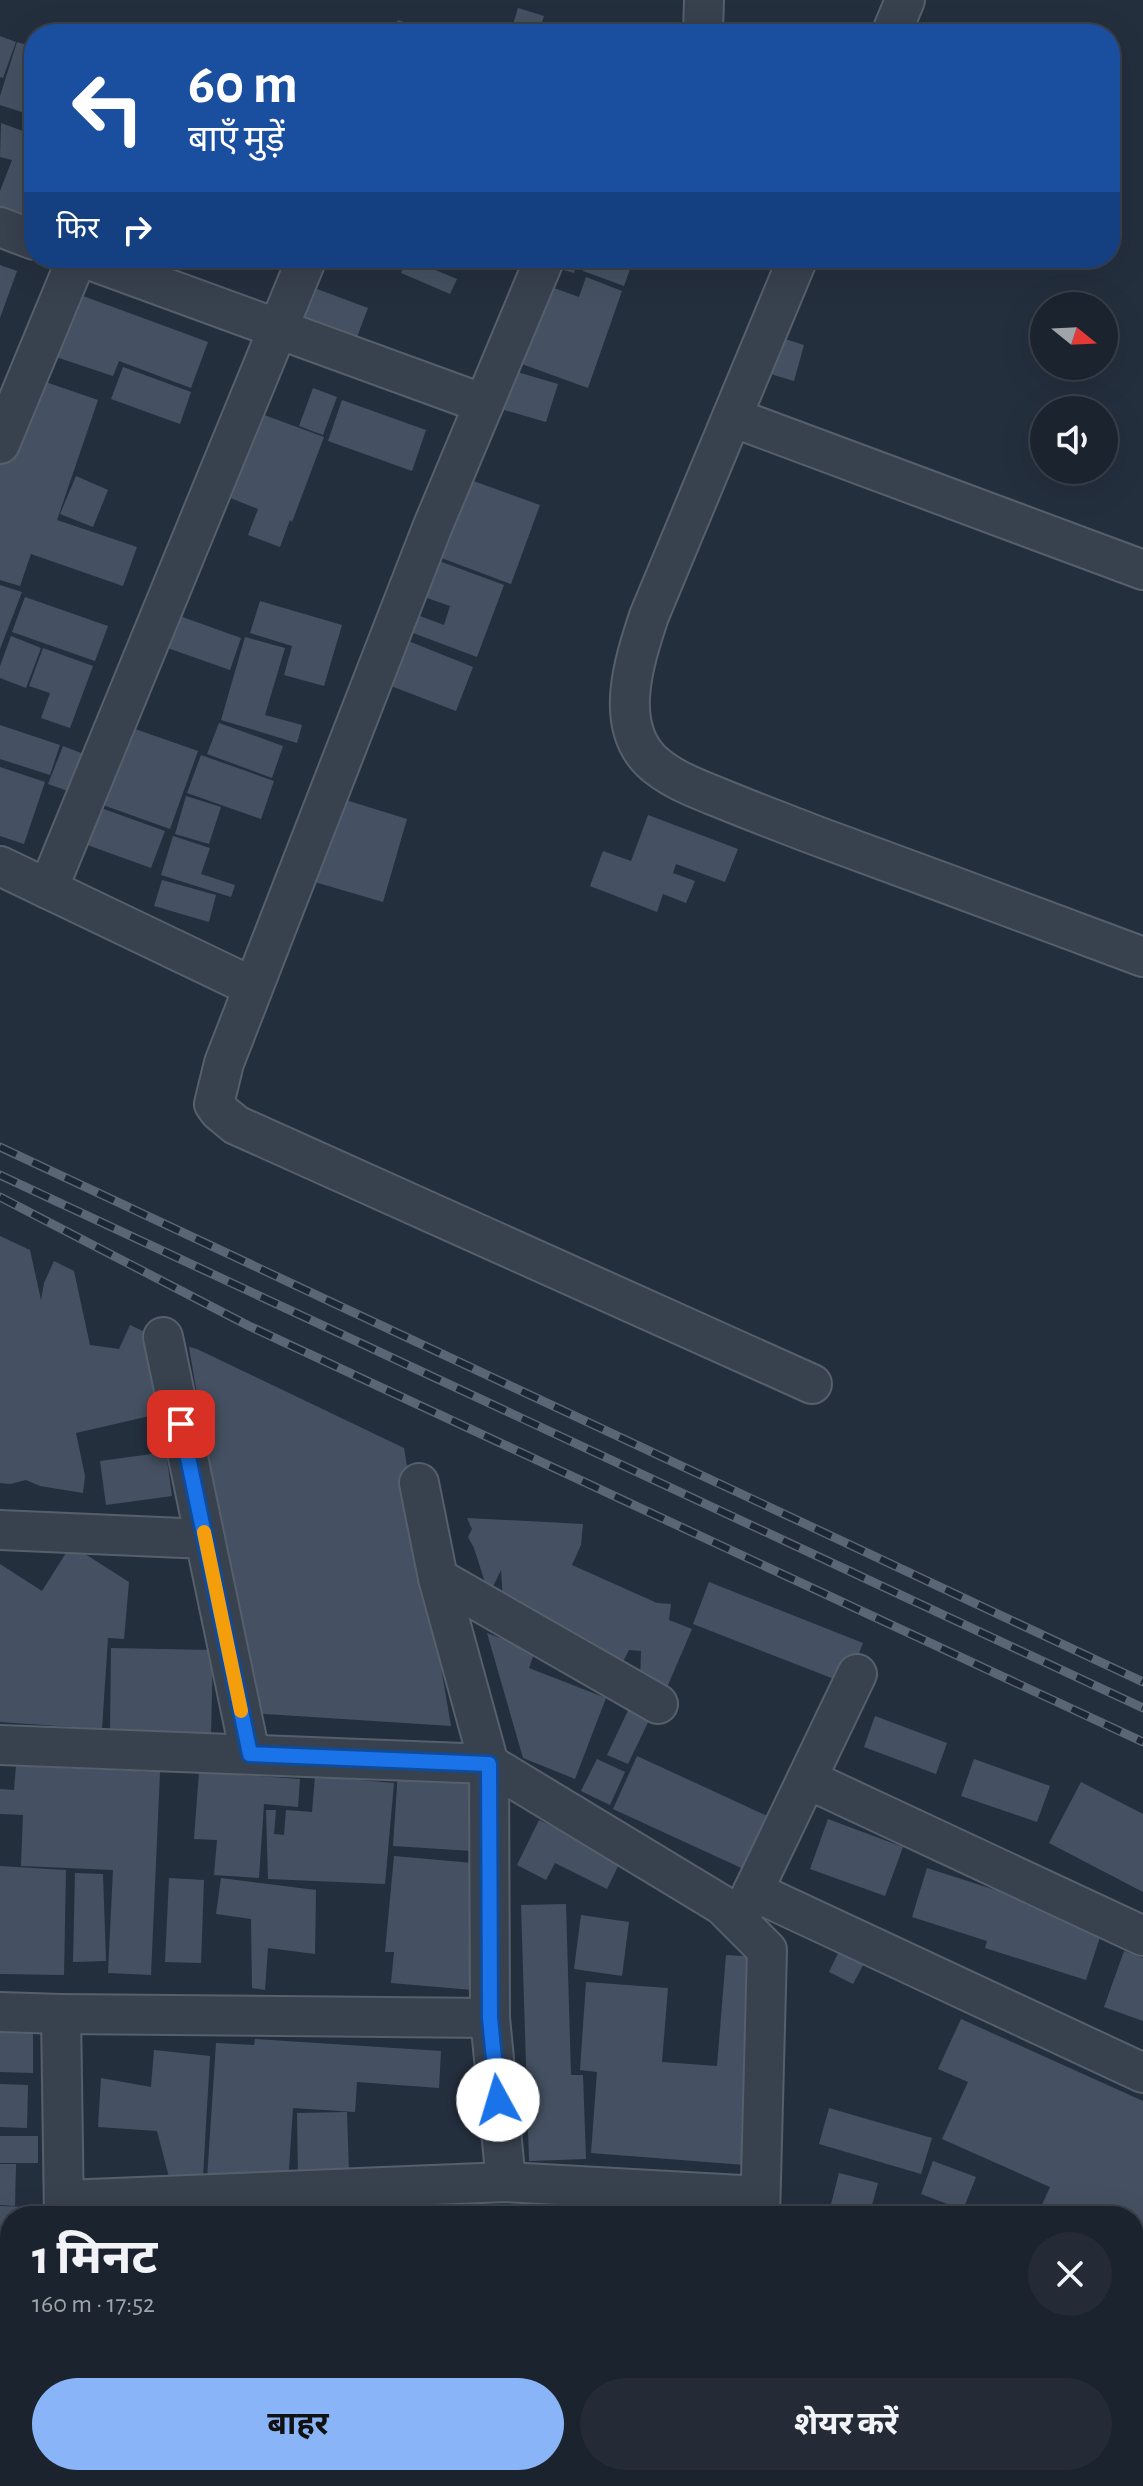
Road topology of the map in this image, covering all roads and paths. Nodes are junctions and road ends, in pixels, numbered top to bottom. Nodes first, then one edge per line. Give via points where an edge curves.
1 (704, 0) edge
2 (905, 0) edge
3 (703, 24) edge
4 (895, 24) edge
5 (0, 227) edge
6 (24, 236) edge
7 (73, 268) edge
8 (111, 268) edge
9 (303, 268) edge
10 (541, 268) edge
11 (794, 268) edge
12 (278, 329) junction
13 (484, 404) junction
14 (732, 417) junction
15 (0, 444) edge
16 (1143, 570) edge
17 (0, 866) edge
18 (48, 889) junction
19 (1143, 957) edge
20 (253, 987) junction
21 (163, 1337) dead end
22 (812, 1384) dead end
23 (419, 1483) dead end
24 (0, 1530) edge
25 (205, 1539) junction
26 (438, 1578) junction
27 (857, 1674) dead end
28 (658, 1704) dead end
29 (0, 1745) edge
30 (250, 1754) junction
31 (489, 1764) junction
32 (807, 1779) junction
33 (745, 1906) junction
34 (1143, 1936) edge
35 (0, 2012) edge
36 (61, 2014) junction
37 (490, 2018) junction
38 (1143, 2073) edge
39 (506, 2182) junction
40 (64, 2206) edge
41 (98, 2206) edge
42 (759, 2206) edge

1 - 3 street
2 - 4 street
5 - 6 street
7 - 15 street
8 - 12 street
9 - 12 street
10 - 13 street
11 - 14 street
12 - 13 street
12 - 18 street
13 - 20 street
14 - 16 street
14 - 19 street via 637,652 629,705 633,731 650,760 681,782 754,812
17 - 18 street
18 - 20 street
20 - 22 street via 214,1104 236,1125
21 - 25 street
23 - 26 street
24 - 25 street
25 - 30 street
26 - 28 street
26 - 31 street
27 - 32 street
29 - 30 street
30 - 31 street
31 - 33 street via 722,1905
31 - 37 street
32 - 33 street
32 - 34 street
33 - 38 street
33 - 42 street via 767,1950
35 - 36 street
36 - 37 street
36 - 40 street
37 - 39 street
39 - 41 street
39 - 42 street

